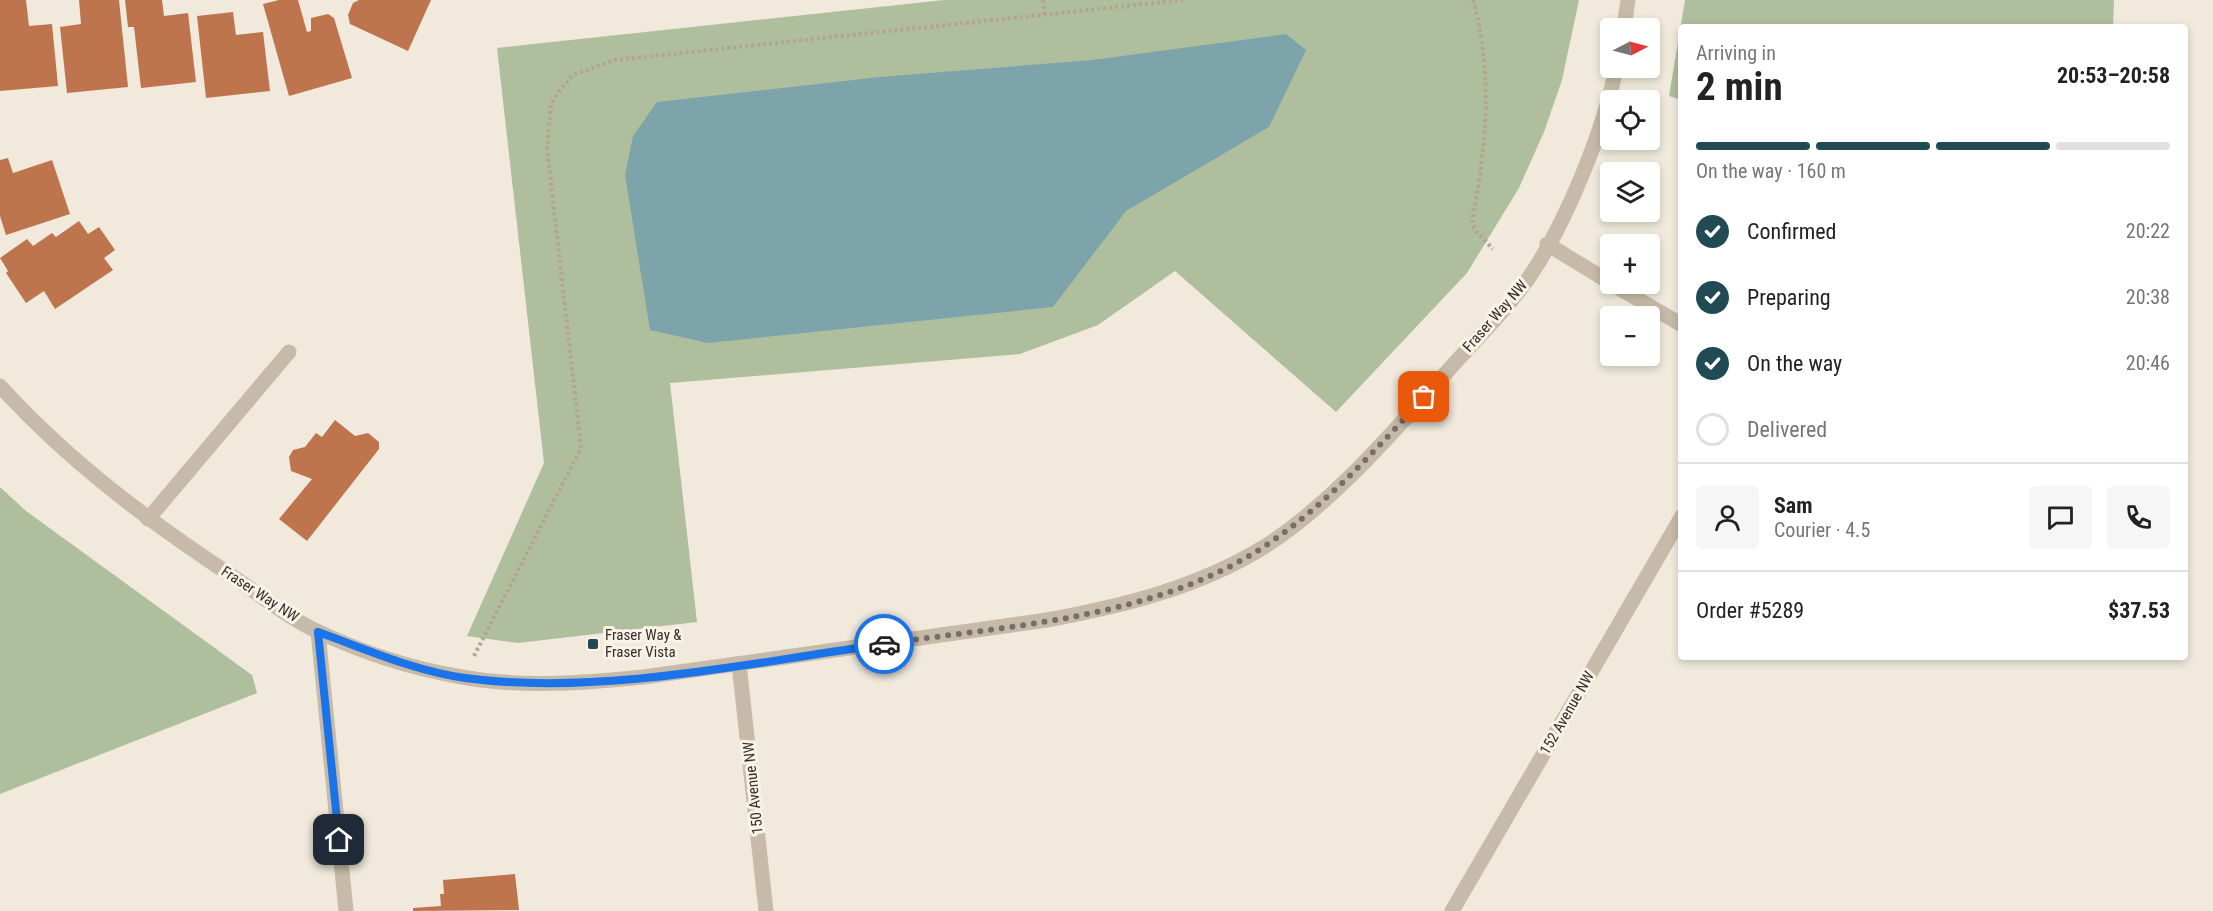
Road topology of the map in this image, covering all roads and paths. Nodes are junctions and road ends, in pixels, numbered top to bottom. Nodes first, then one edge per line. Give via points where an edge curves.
1 (1043, 0) edge
2 (1183, 0) edge
3 (1473, 0) edge
4 (1628, 0) edge
5 (1045, 15) junction
6 (1625, 18) edge
7 (1613, 78) edge
8 (1547, 244) junction
9 (1493, 249) dead end
10 (1600, 276) edge
11 (1630, 294) edge
12 (1678, 323) edge
13 (289, 352) dead end
14 (0, 386) edge
15 (148, 519) junction
16 (1678, 523) edge
17 (318, 632) junction
18 (740, 664) junction
19 (463, 678) junction
20 (346, 911) edge
21 (766, 911) edge
22 (1452, 911) edge

1 - 5 path
2 - 5 path
3 - 9 path via 1484,55 1486,102 1484,146 1472,220 1474,229
4 - 6 street
5 - 19 path via 615,60 573,75 551,104 547,148 581,448
7 - 8 street, Fraser Way NW via 1598,133
8 - 10 street
8 - 18 street, Fraser Way NW via 1530,276 1497,316 1351,473 1265,546 1217,572 1173,590 1103,610
11 - 12 street
13 - 15 street
14 - 15 street, Fraser Way NW via 69,455
15 - 17 street, Fraser Way NW
16 - 22 street, 152 Avenue NW
17 - 19 street, Fraser Way NW via 390,659
17 - 20 street
18 - 19 street, Fraser Way NW via 588,683
18 - 21 street, 150 Avenue NW

